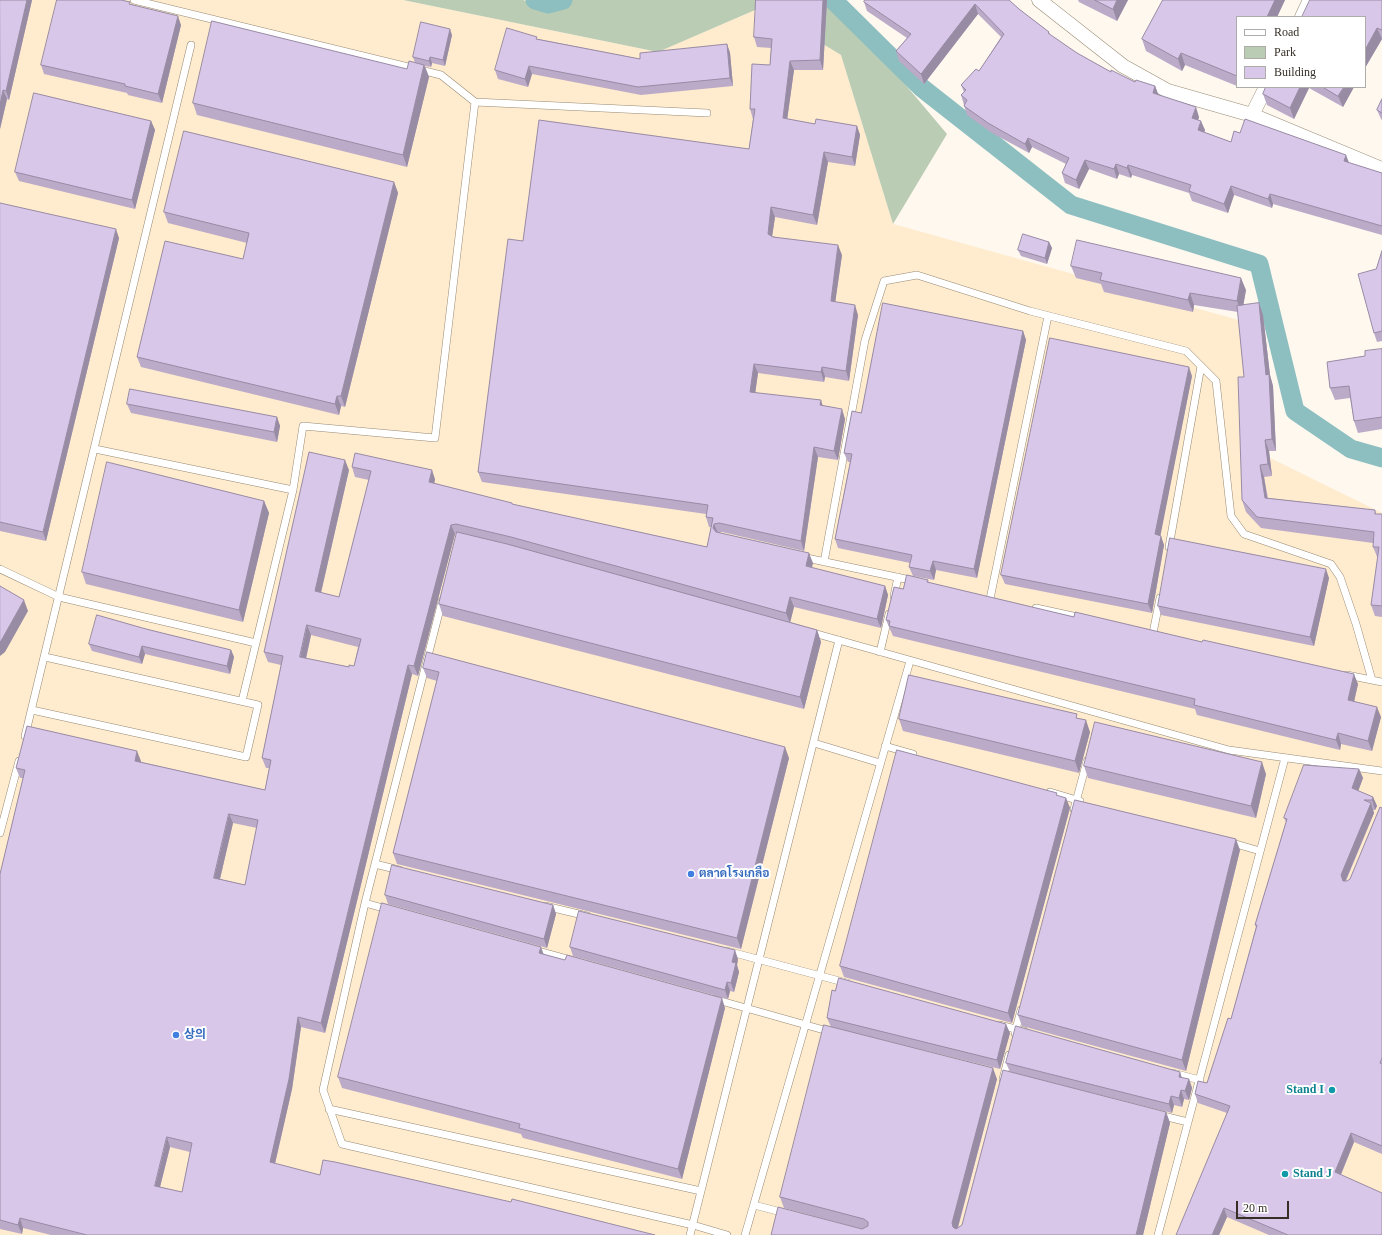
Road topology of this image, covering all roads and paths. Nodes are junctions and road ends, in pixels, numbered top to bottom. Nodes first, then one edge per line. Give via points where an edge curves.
1 (134, 0) edge
2 (1039, 0) edge
3 (1310, 0) edge
4 (1302, 16) edge
5 (191, 45) dead end
6 (1266, 88) edge
7 (476, 102) junction
8 (707, 113) dead end
9 (1252, 115) junction
10 (1382, 169) edge
11 (1048, 316) junction
12 (1202, 366) junction
13 (95, 448) junction
14 (294, 490) junction
15 (795, 555) edge
16 (1167, 555) edge
17 (824, 562) junction
18 (0, 569) edge
19 (898, 577) junction
20 (921, 582) edge
21 (1162, 586) edge
22 (445, 591) edge
23 (59, 597) junction
24 (982, 597) edge
25 (1026, 606) edge
26 (1086, 619) edge
27 (801, 630) edge
28 (1161, 635) edge
29 (839, 640) junction
30 (256, 643) junction
31 (880, 652) junction
32 (45, 657) junction
33 (910, 661) junction
34 (1341, 673) edge
35 (1372, 680) junction
36 (1382, 682) edge
37 (242, 701) junction
38 (32, 710) junction
39 (24, 740) edge
40 (814, 743) junction
41 (885, 746) junction
42 (1090, 750) edge
43 (20, 756) edge
44 (924, 757) edge
45 (1285, 758) junction
46 (880, 763) junction
47 (1382, 771) edge
48 (1038, 789) edge
49 (1077, 800) junction
50 (1084, 802) edge
51 (1073, 815) edge
52 (0, 832) edge
53 (1222, 840) edge
54 (1260, 851) junction
55 (375, 864) junction
56 (406, 872) edge
57 (365, 904) junction
58 (537, 904) edge
59 (396, 912) edge
60 (598, 919) edge
61 (526, 948) edge
62 (721, 950) edge
63 (760, 959) junction
64 (579, 962) edge
65 (818, 975) junction
66 (856, 985) edge
67 (709, 998) edge
68 (1024, 999) edge
69 (747, 1008) junction
70 (993, 1023) edge
71 (804, 1025) junction
72 (1016, 1029) junction
73 (835, 1033) edge
74 (1031, 1033) edge
75 (1169, 1072) edge
76 (996, 1075) dead end
77 (1011, 1079) edge
78 (1200, 1080) junction
79 (1002, 1081) junction
80 (329, 1109) junction
81 (1150, 1113) edge
82 (1188, 1122) junction
83 (701, 1191) junction
84 (754, 1205) junction
85 (792, 1215) edge
86 (693, 1225) junction
87 (690, 1235) edge
88 (723, 1235) edge
89 (745, 1235) edge
90 (1158, 1235) edge

1 - 7 lane via 441,75
2 - 9 street via 1123,66 1168,91
3 - 4 street
5 - 13 lane
6 - 9 street
7 - 8 lane
7 - 14 lane via 434,438 303,426
9 - 10 street
11 - 12 lane via 1186,351
11 - 17 lane via 917,275 884,281 865,340
11 - 24 lane via 993,599
12 - 16 lane
12 - 35 lane via 1216,381 1232,516 1244,534 1331,564 1340,577
13 - 14 lane
13 - 23 lane
14 - 30 lane
15 - 17 lane
17 - 19 lane
18 - 23 lane
19 - 20 lane
19 - 31 lane
21 - 28 lane via 1150,633
22 - 55 lane
23 - 30 lane
23 - 32 lane
25 - 26 lane
27 - 29 lane
29 - 31 lane
29 - 40 lane
30 - 37 lane
31 - 33 lane
32 - 37 lane
32 - 38 lane
33 - 41 lane
33 - 45 lane via 1099,718 1229,750
34 - 35 lane
35 - 36 lane
37 - 38 lane via 258,705 246,757
38 - 39 lane
40 - 46 lane
40 - 63 lane
41 - 44 lane
41 - 46 lane
42 - 49 lane
43 - 52 lane
45 - 47 lane
45 - 54 lane
46 - 65 lane
48 - 49 lane
49 - 50 lane
49 - 51 lane
53 - 54 lane
54 - 78 lane
55 - 56 lane
55 - 57 lane
57 - 59 lane
57 - 80 lane via 323,1090
58 - 60 lane
61 - 64 lane
62 - 63 lane
63 - 65 lane
63 - 69 lane
65 - 66 lane
65 - 71 lane
67 - 69 lane
68 - 72 lane
69 - 71 lane
69 - 83 lane
70 - 72 lane
71 - 73 lane
71 - 84 lane
72 - 74 lane
72 - 79 lane
75 - 78 lane
76 - 79 lane
77 - 79 lane
78 - 82 lane
80 - 83 lane
80 - 86 lane via 342,1144
81 - 82 lane
82 - 90 lane
83 - 86 lane
84 - 85 lane
84 - 89 lane
86 - 87 lane
86 - 88 lane

